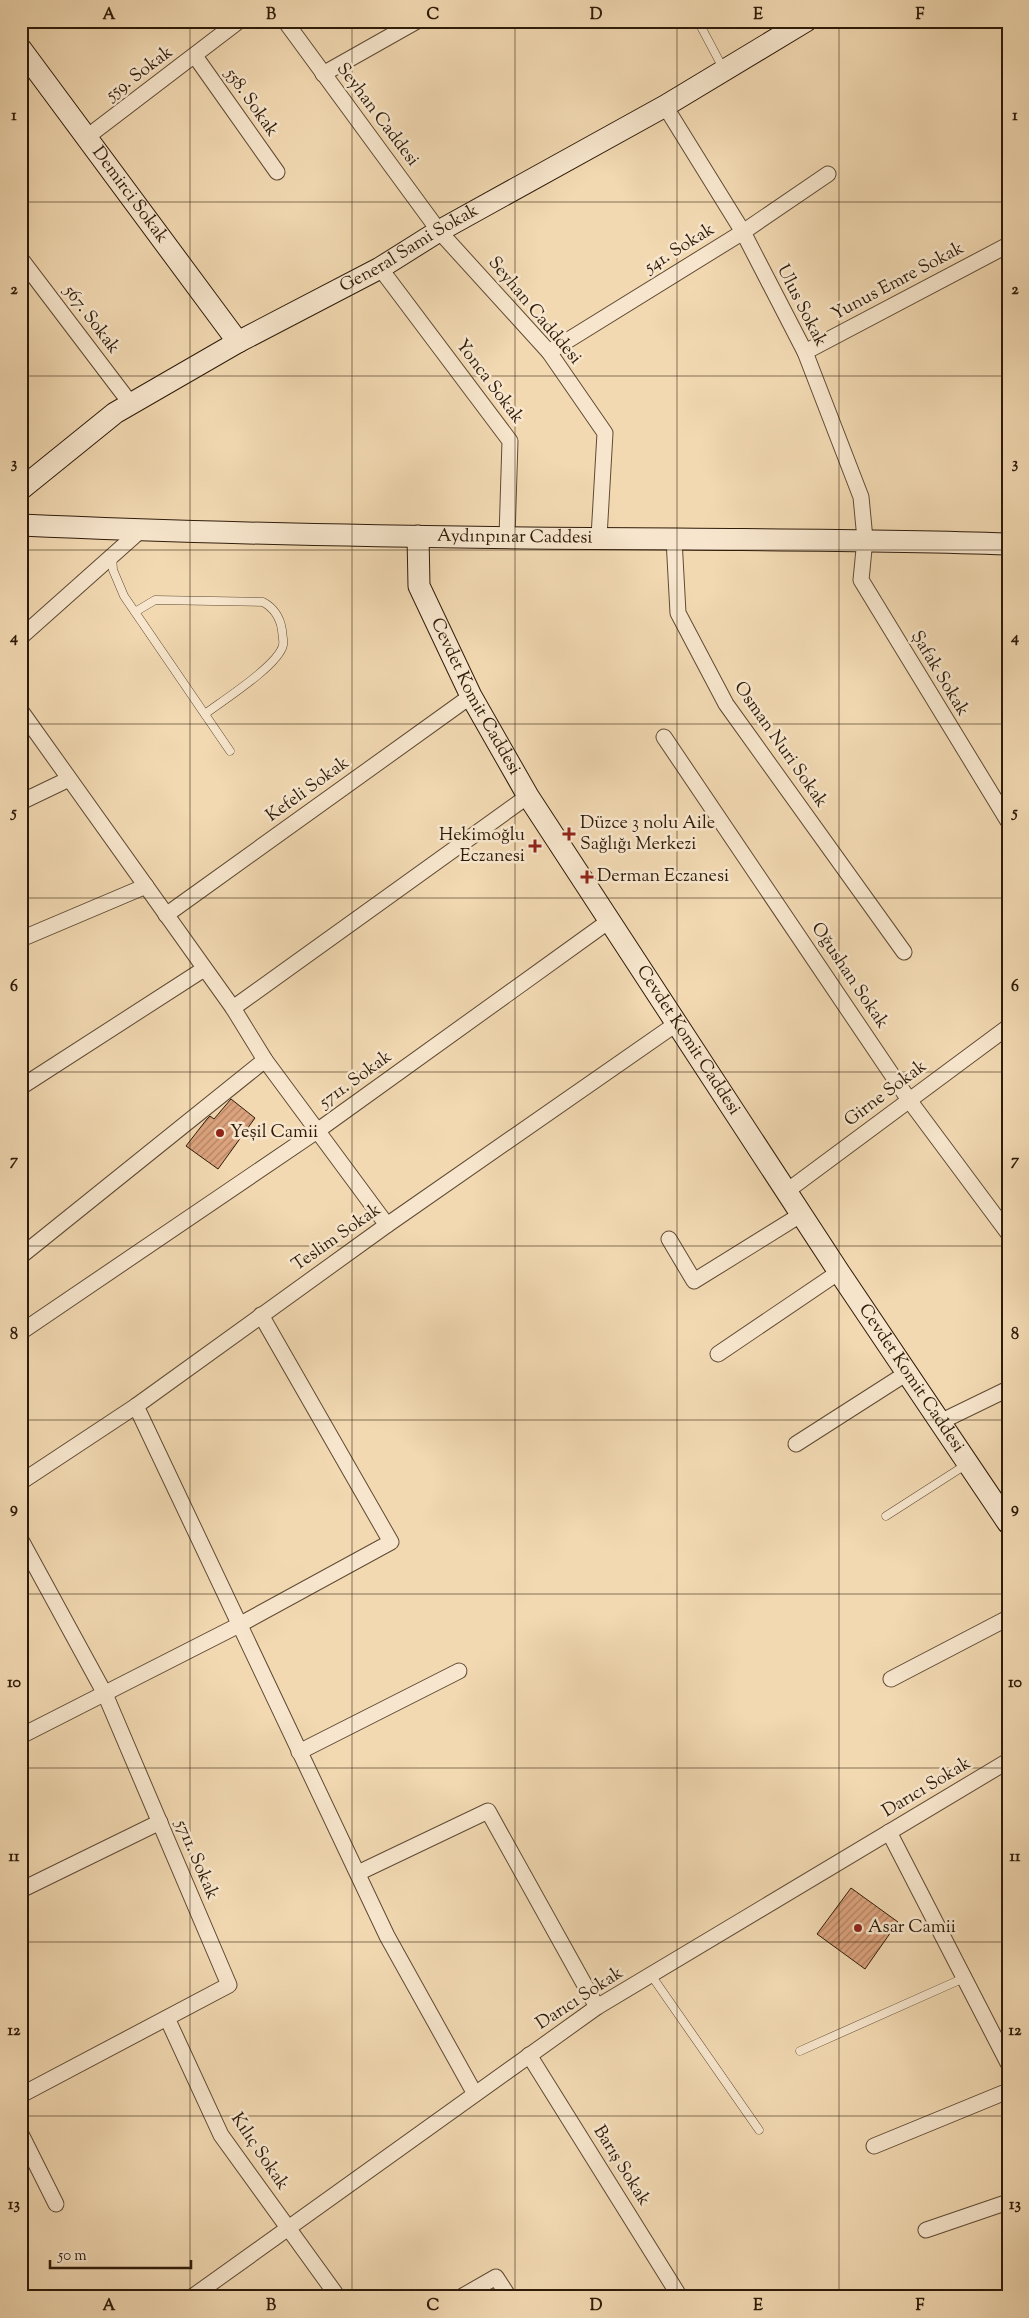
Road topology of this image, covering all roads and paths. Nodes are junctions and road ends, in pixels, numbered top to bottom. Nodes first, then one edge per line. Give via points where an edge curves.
1 (239, 21) edge
2 (285, 21) edge
3 (416, 21) edge
4 (698, 21) edge
5 (806, 21) edge
6 (21, 49) edge
7 (195, 56) junction
8 (724, 70) junction
9 (323, 74) junction
10 (665, 106) junction
11 (87, 137) junction
12 (277, 172) dead end
13 (828, 174) dead end
14 (439, 231) junction
15 (743, 232) junction
16 (1008, 245) edge
17 (21, 259) edge
18 (380, 268) junction
19 (238, 342) junction
20 (549, 352) junction
21 (805, 352) junction
22 (131, 404) junction
23 (21, 489) edge
24 (21, 526) edge
25 (140, 530) junction
26 (418, 536) junction
27 (507, 536) junction
28 (599, 537) junction
29 (865, 539) junction
30 (674, 540) junction
31 (1008, 544) edge
32 (112, 556) junction
33 (135, 612) junction
34 (21, 637) edge
35 (471, 696) junction
36 (21, 711) edge
37 (205, 714) junction
38 (664, 737) dead end
39 (230, 751) dead end
40 (69, 779) junction
41 (528, 796) junction
42 (21, 802) edge
43 (1008, 821) edge
44 (146, 886) junction
45 (166, 915) junction
46 (609, 921) junction
47 (21, 939) edge
48 (904, 952) dead end
49 (204, 969) junction
50 (233, 1008) junction
51 (676, 1024) junction
52 (1008, 1026) edge
53 (266, 1060) junction
54 (21, 1087) edge
55 (910, 1100) junction
56 (317, 1131) junction
57 (787, 1191) junction
58 (802, 1214) junction
59 (387, 1225) junction
60 (1008, 1233) edge
61 (669, 1239) dead end
62 (21, 1256) edge
63 (838, 1272) junction
64 (261, 1315) junction
65 (21, 1332) edge
66 (718, 1354) dead end
67 (906, 1372) junction
68 (1008, 1389) edge
69 (136, 1406) junction
70 (940, 1422) junction
71 (796, 1444) dead end
72 (968, 1463) junction
73 (21, 1482) edge
74 (886, 1516) dead end
75 (1008, 1524) edge
76 (21, 1540) edge
77 (1008, 1618) edge
78 (238, 1625) junction
79 (459, 1671) dead end
80 (891, 1679) dead end
81 (105, 1694) junction
82 (21, 1736) edge
83 (299, 1752) junction
84 (1008, 1761) edge
85 (160, 1822) junction
86 (889, 1832) junction
87 (358, 1873) junction
88 (21, 1890) edge
89 (651, 1975) junction
90 (964, 1978) junction
91 (597, 2007) junction
92 (167, 2018) junction
93 (800, 2051) dead end
94 (529, 2055) junction
95 (1008, 2063) edge
96 (1008, 2091) edge
97 (475, 2094) junction
98 (21, 2095) edge
99 (759, 2130) dead end
100 (21, 2134) edge
101 (874, 2146) dead end
102 (1008, 2202) edge
103 (56, 2204) dead end
104 (288, 2227) junction
105 (926, 2230) dead end
106 (192, 2297) edge
107 (338, 2297) edge
108 (461, 2297) edge
109 (509, 2297) edge
110 (680, 2297) edge

1 - 7 street, 559. Sokak
2 - 9 street, Seyhan Caddesi
3 - 9 street
4 - 8 lane
5 - 8 street, General Sami Sokak
6 - 11 street, Demirci Sokak
7 - 11 street, 559. Sokak
7 - 12 street, 558. Sokak
8 - 10 street, General Sami Sokak
9 - 14 street, Seyhan Caddesi
10 - 14 street, General Sami Sokak
10 - 15 street, Ulus Sokak
11 - 19 street, Demirci Sokak
13 - 15 street, 541. Sokak
14 - 18 street, General Sami Sokak
14 - 20 street, Seyhan Cadddesi
15 - 20 street, 541. Sokak
15 - 21 street, Ulus Sokak
16 - 21 street, Yunus Emre Sokak
17 - 22 street, 567. Sokak
18 - 19 street, General Sami Sokak
18 - 27 street, Yonca Sokak via 510,442
19 - 22 street, General Sami Sokak
20 - 28 street, Seyhan Cadddesi via 605,433
21 - 29 street, Ulus Sokak via 862,497
22 - 23 street, General Sami Sokak via 115,413
24 - 25 street, Aydınpınar Caddesi
25 - 26 street, Aydınpınar Caddesi
25 - 32 street
26 - 27 street, Aydınpınar Caddesi
26 - 35 street, Cevdet Komit Caddesi via 419,586
27 - 28 street, Aydınpınar Caddesi
28 - 30 street, Aydınpınar Caddesi
29 - 30 street, Aydınpınar Caddesi
29 - 31 street, Aydınpınar Caddesi
29 - 43 street, Şafak Sokak via 861,580
30 - 48 street, Osman Nuri Sokak via 678,613 726,704
32 - 33 lane via 113,570
32 - 34 street
33 - 37 lane
33 - 37 lane via 155,600 263,602 274,611 281,626 283,646 276,659
35 - 41 street, Cevdet Komit Caddesi
35 - 45 street, Kefeli Sokak
36 - 40 street
37 - 39 lane
38 - 55 street, Oğushan Sokak
40 - 42 street
40 - 44 street
41 - 46 street, Cevdet Komit Caddesi
41 - 50 street
44 - 45 street
44 - 47 street
45 - 49 street
46 - 51 street, Cevdet Komit Caddesi
46 - 56 street, 5711. Sokak
49 - 50 street
49 - 54 street
50 - 53 street
51 - 57 street, Cevdet Komit Caddesi
51 - 59 street, Teslim Sokak
52 - 55 street, Girne Sokak
53 - 56 street
53 - 62 street
55 - 57 street, Girne Sokak
55 - 60 street, Oğushan Sokak
56 - 59 street
56 - 65 street, 5711. Sokak
57 - 58 street, Cevdet Komit Caddesi
58 - 61 street via 694,1281
58 - 63 street, Cevdet Komit Caddesi
59 - 64 street, Teslim Sokak
63 - 66 street
63 - 67 street, Cevdet Komit Caddesi
64 - 69 street, Teslim Sokak
64 - 78 street via 391,1542
67 - 70 street, Cevdet Komit Caddesi
67 - 71 street
68 - 70 street
69 - 73 street, Teslim Sokak
69 - 78 street
70 - 72 street, Cevdet Komit Caddesi
72 - 74 lane
72 - 75 street, Cevdet Komit Caddesi
76 - 81 street, 5711. Sokak
77 - 80 street
78 - 81 street
78 - 83 street
79 - 83 street
81 - 82 street
81 - 85 street, 5711. Sokak
83 - 87 street
84 - 86 street, Darıcı Sokak
85 - 88 street
85 - 92 street, 5711. Sokak via 229,1984
86 - 89 street, Darıcı Sokak
86 - 90 street
87 - 91 street via 488,1811
87 - 97 street via 387,1936
89 - 91 street, Darıcı Sokak
89 - 99 lane
90 - 93 lane
90 - 95 street
91 - 94 street, Darıcı Sokak
92 - 98 street, 5711. Sokak
92 - 104 street, Kılıç Sokak via 221,2135
94 - 97 street, Darıcı Sokak
94 - 110 street, Barış Sokak
96 - 101 street
97 - 104 street, Darıcı Sokak
100 - 103 street
102 - 105 street
104 - 106 street, Darıcı Sokak
104 - 107 street, Kılıç Sokak
108 - 109 street via 496,2276

